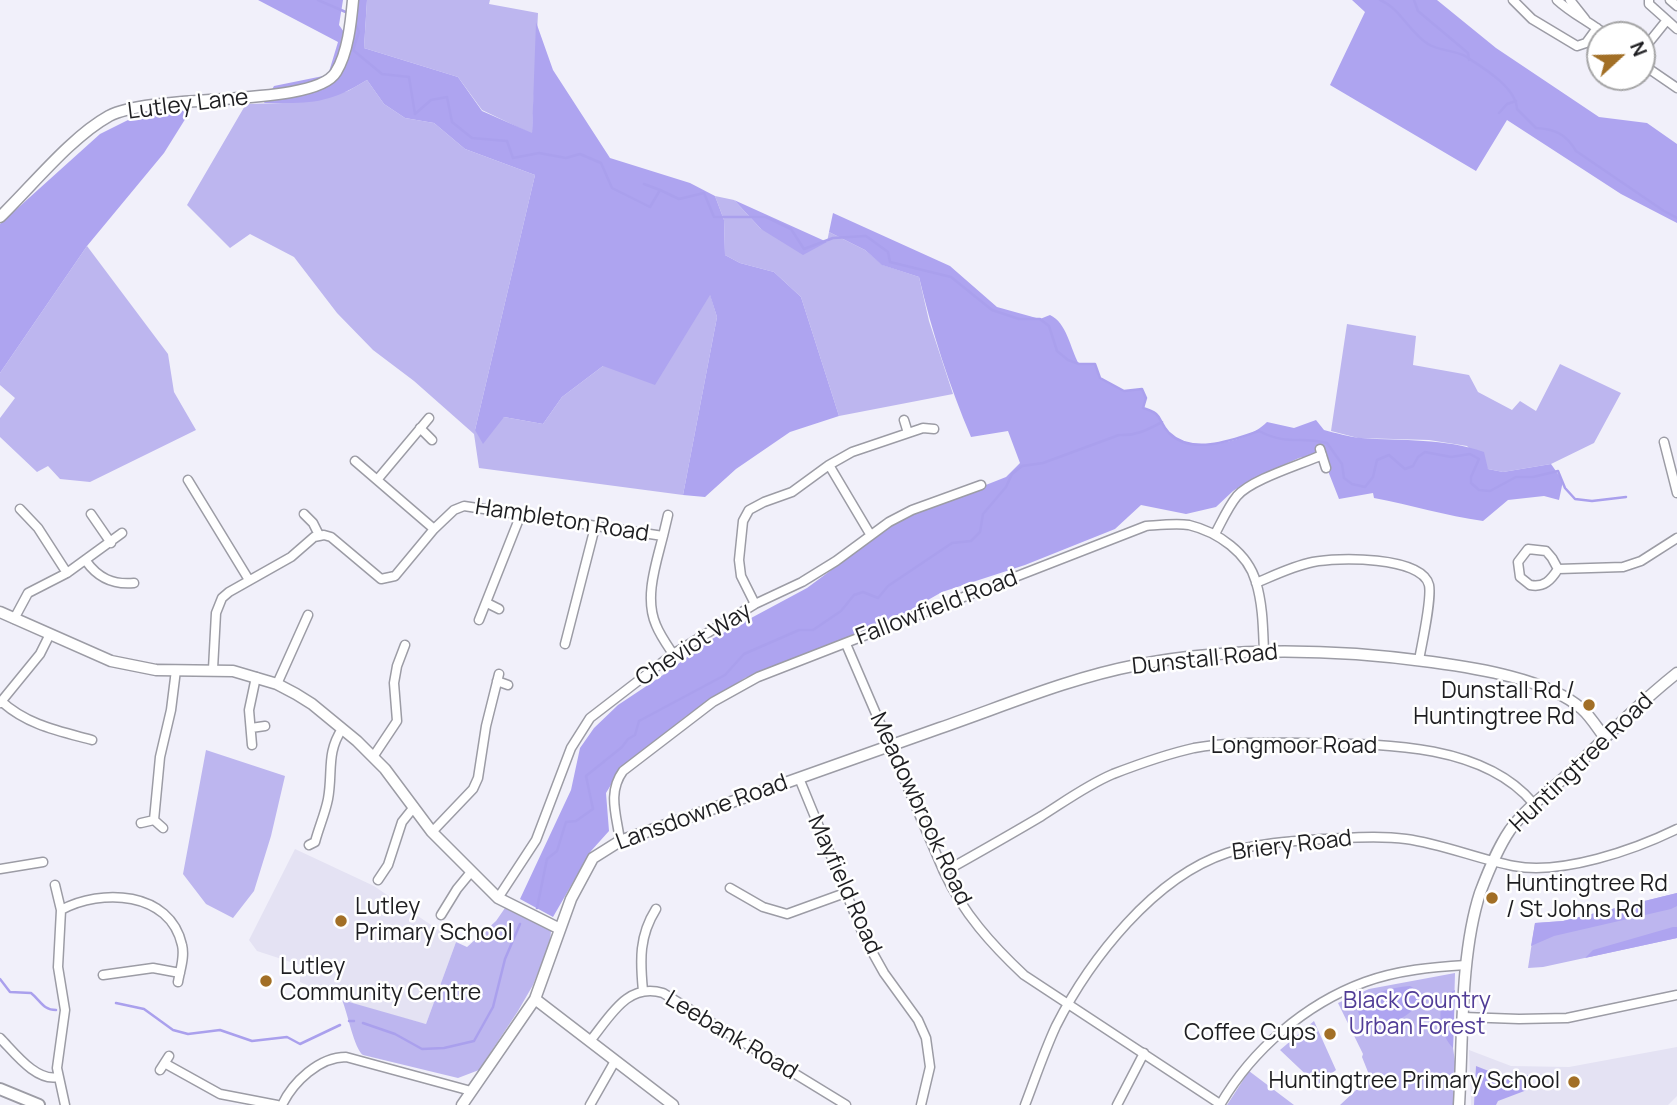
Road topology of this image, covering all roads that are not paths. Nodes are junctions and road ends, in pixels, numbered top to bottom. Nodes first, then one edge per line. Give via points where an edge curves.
1 (354, 0) edge
2 (1513, 0) edge
3 (1557, 0) edge
4 (1570, 0) edge
5 (1648, 0) edge
6 (1670, 0) edge
7 (1677, 6) edge
8 (1585, 19) junction
9 (1667, 20) junction
10 (1588, 21) edge
11 (1677, 29) edge
12 (1656, 34) edge
13 (1586, 43) edge
14 (1656, 74) edge
15 (1677, 88) edge
16 (0, 217) edge
17 (429, 418) dead end
18 (904, 420) dead end
19 (421, 428) junction
20 (934, 429) dead end
21 (908, 433) junction
22 (432, 440) dead end
23 (1664, 442) dead end
24 (355, 461) dead end
25 (829, 465) junction
26 (1326, 468) dead end
27 (188, 480) dead end
28 (377, 480) junction
29 (981, 485) dead end
30 (1677, 494) edge
31 (20, 509) dead end
32 (91, 514) dead end
33 (304, 514) dead end
34 (521, 514) junction
35 (668, 514) dead end
36 (595, 527) junction
37 (434, 528) junction
38 (122, 533) dead end
39 (870, 534) junction
40 (1215, 534) junction
41 (319, 536) junction
42 (663, 536) junction
43 (1677, 538) edge
44 (111, 543) junction
45 (86, 561) junction
46 (1558, 569) junction
47 (67, 573) junction
48 (249, 580) junction
49 (134, 583) dead end
50 (1256, 583) junction
51 (487, 603) junction
52 (755, 604) junction
53 (499, 609) dead end
54 (0, 612) edge
55 (308, 615) dead end
56 (14, 619) junction
57 (479, 620) dead end
58 (569, 626) junction
59 (580, 630) dead end
60 (50, 634) junction
61 (565, 643) dead end
62 (846, 643) junction
63 (405, 645) dead end
64 (1264, 652) junction
65 (673, 654) junction
66 (1419, 660) junction
67 (213, 669) junction
68 (176, 670) junction
69 (1677, 673) edge
70 (256, 677) junction
71 (277, 684) junction
72 (508, 685) dead end
73 (1, 702) edge
74 (265, 726) dead end
75 (251, 728) junction
76 (342, 729) junction
77 (1605, 738) junction
78 (85, 742) dead end
79 (252, 745) dead end
80 (890, 746) junction
81 (373, 757) junction
82 (799, 778) junction
83 (1533, 803) junction
84 (414, 807) junction
85 (154, 820) junction
86 (141, 823) dead end
87 (163, 828) dead end
88 (1677, 829) edge
89 (432, 832) junction
90 (620, 841) junction
91 (315, 843) dead end
92 (1493, 861) junction
93 (43, 862) dead end
94 (0, 869) edge
95 (471, 872) junction
96 (944, 872) junction
97 (378, 880) dead end
98 (55, 885) dead end
99 (730, 887) dead end
100 (845, 893) junction
101 (498, 898) junction
102 (656, 909) dead end
103 (61, 910) junction
104 (440, 915) dead end
105 (561, 929) junction
106 (1466, 965) junction
107 (103, 975) dead end
108 (643, 991) junction
109 (1677, 995) edge
110 (535, 999) junction
111 (1069, 1005) junction
112 (1463, 1017) junction
113 (0, 1038) edge
114 (590, 1041) junction
115 (1143, 1053) junction
116 (615, 1061) junction
117 (165, 1063) dead end
118 (58, 1077) junction
119 (0, 1089) edge
120 (471, 1091) junction
121 (1220, 1104) edge
122 (38, 1105) edge
123 (65, 1105) edge
124 (279, 1105) edge
125 (462, 1105) edge
126 (590, 1105) edge
127 (673, 1105) edge
128 (846, 1105) edge
129 (921, 1105) edge
130 (1025, 1105) edge
131 (1117, 1105) edge
132 (1459, 1105) edge

1 - 16 street, Lutley Lane via 349,34 331,78 308,89 154,104 110,116 66,149
2 - 13 street via 1532,19 1577,46
3 - 8 street
4 - 8 street
5 - 9 street
6 - 7 street
8 - 10 street
9 - 11 street
9 - 12 street
14 - 15 street
17 - 19 street
18 - 21 street
19 - 22 street
19 - 28 street
20 - 21 street
21 - 25 street
23 - 30 street
24 - 28 street
25 - 39 street
25 - 52 street via 799,489 746,514 738,560
26 - 40 street via 1321,452 1253,484 1240,493
27 - 48 street
28 - 37 street
29 - 39 street, Cheviot Way via 912,510
31 - 47 street
32 - 44 street
33 - 41 street
34 - 36 street, Hambleton Road
34 - 37 street, Hambleton Road via 464,506
34 - 51 street
35 - 42 street, Hambleton Road
36 - 42 street, Hambleton Road
36 - 58 street
37 - 41 street, Hambleton Road via 396,576 386,579 331,537
38 - 44 street
39 - 52 street, Cheviot Way via 802,582
40 - 50 street, Fallowfield Road via 1242,556
40 - 62 street, Fallowfield Road via 1188,525 1146,526
41 - 48 street
42 - 65 street, Hambleton Road via 651,610
43 - 46 street via 1623,567
44 - 45 street
45 - 47 street
45 - 49 street via 101,578
46 - 46 street via 1550,580 1530,585 1520,577 1518,562 1528,549 1539,549 1546,551
47 - 56 street via 28,593
48 - 67 street via 218,604
50 - 64 street, Fallowfield Road
50 - 66 street via 1327,560 1356,559 1414,569 1429,584
51 - 53 street
51 - 57 street
52 - 65 street, Cheviot Way
54 - 56 street
55 - 71 street
56 - 60 street
58 - 59 street
58 - 61 street
60 - 68 street via 111,662
60 - 73 street
62 - 80 street, Meadowbrook Road
62 - 90 street, Fallowfield Road via 758,677 713,702 623,771 614,792
63 - 81 street via 395,659 397,721
64 - 66 street, Dunstall Road via 1342,652
64 - 80 street, Dunstall Road via 1197,656 1119,669
65 - 101 street, Cheviot Way via 590,718 571,748 536,840
66 - 77 street, Dunstall Road via 1481,668 1560,695 1582,709
67 - 68 street
67 - 70 street
68 - 85 street
69 - 77 street, Huntingtree Road
70 - 71 street
70 - 75 street via 249,710
71 - 76 street
72 - 89 street via 498,678 473,789
73 - 78 street via 46,729
74 - 75 street
75 - 79 street
76 - 81 street
76 - 91 street via 331,750 327,802
77 - 83 street, Huntingtree Road
80 - 82 street, Dunstall Road
80 - 96 street, Meadowbrook Road
81 - 84 street
82 - 90 street, Lansdowne Road
82 - 100 street, Mayfield Road
83 - 92 street, Huntingtree Road via 1508,832
83 - 96 street, Longmoor Road via 1521,789 1489,770 1418,749 1271,743 1207,746 1111,775
84 - 89 street
84 - 97 street via 402,822 388,865
85 - 86 street
85 - 87 street
88 - 92 street, Briery Road via 1619,854 1586,861 1535,867
89 - 95 street
90 - 105 street, Lansdowne Road via 593,858
92 - 106 street, Huntingtree Road via 1480,895
92 - 111 street, Briery Road via 1405,838 1307,840 1229,852 1187,872 1158,895 1100,954
93 - 94 street
95 - 101 street
95 - 104 street
96 - 111 street, Meadowbrook Road via 960,904 997,950
98 - 103 street
99 - 100 street via 763,908 787,915
100 - 129 street, Mayfield Road via 865,939 926,1038 930,1067
101 - 105 street
102 - 108 street via 642,939
103 - 107 street via 125,897 153,905 176,928 184,953 179,977 153,968
103 - 118 street via 58,967 65,1010
105 - 110 street, Lansdowne Road
106 - 112 street, Huntingtree Road
106 - 121 street via 1424,968 1367,981 1336,996 1267,1044
108 - 114 street, Leebank Road via 623,1001
108 - 128 street, Leebank Road via 663,993
109 - 112 street via 1567,1018
110 - 114 street
110 - 120 street, Lansdowne Road
111 - 115 street, Meadowbrook Road
111 - 130 street, Briery Road
112 - 132 street, Huntingtree Road
113 - 118 street via 30,1067 44,1076
114 - 116 street
115 - 121 street, Meadowbrook Road
115 - 131 street
116 - 126 street
116 - 127 street
117 - 124 street via 220,1094
118 - 123 street
119 - 122 main road
120 - 124 street via 337,1057 313,1069
120 - 125 street, Lansdowne Road

